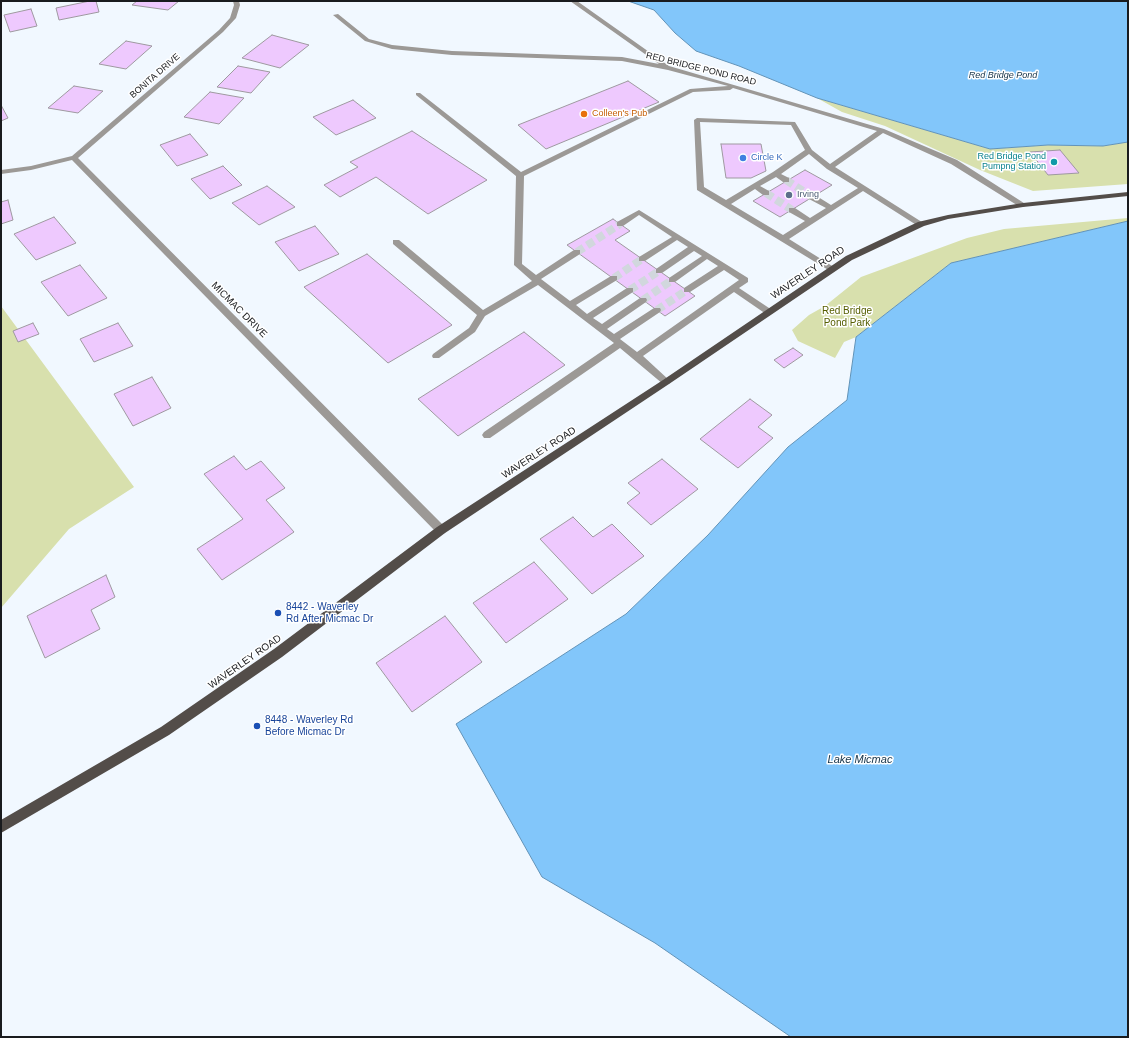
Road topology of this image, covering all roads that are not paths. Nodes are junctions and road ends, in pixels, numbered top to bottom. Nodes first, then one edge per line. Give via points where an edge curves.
1 (236, 1) edge
2 (573, 1) edge
3 (336, 15) dead end
4 (669, 68) junction
5 (738, 87) junction
6 (418, 94) dead end
7 (882, 130) junction
8 (809, 151) junction
9 (74, 158) junction
10 (830, 166) junction
11 (1, 172) edge
12 (776, 174) junction
13 (520, 175) junction
14 (786, 180) tunnel mouth
15 (755, 186) junction
16 (862, 188) junction
17 (766, 193) tunnel mouth
18 (1128, 194) edge
19 (812, 197) tunnel mouth
20 (726, 204) junction
21 (1023, 205) junction
22 (831, 208) junction
23 (792, 210) tunnel mouth
24 (810, 221) junction
25 (620, 224) tunnel mouth
26 (921, 224) junction
27 (677, 237) junction
28 (783, 239) junction
29 (396, 242) dead end
30 (694, 247) junction
31 (577, 252) tunnel mouth
32 (707, 256) junction
33 (642, 259) tunnel mouth
34 (724, 266) junction
35 (833, 269) junction
36 (659, 271) tunnel mouth
37 (614, 278) tunnel mouth
38 (536, 280) junction
39 (672, 280) tunnel mouth
40 (734, 288) junction
41 (630, 290) tunnel mouth
42 (687, 290) tunnel mouth
43 (643, 300) tunnel mouth
44 (570, 305) junction
45 (658, 310) tunnel mouth
46 (769, 312) junction
47 (482, 314) junction
48 (587, 318) junction
49 (601, 329) junction
50 (618, 341) junction
51 (436, 356) dead end
52 (637, 356) junction
53 (666, 382) junction
54 (487, 435) dead end
55 (441, 530) junction
56 (1, 827) edge

1 - 9 street, BONITA DRIVE via 233,18 221,31
2 - 4 street
3 - 4 street, RED BRIDGE POND ROAD via 367,40 392,47 452,53 622,59
4 - 5 street, RED BRIDGE POND ROAD
5 - 7 street, RED BRIDGE POND ROAD
5 - 13 street via 692,90
6 - 13 street
7 - 10 street
7 - 21 street, RED BRIDGE POND ROAD via 954,162
8 - 10 street
8 - 12 street
8 - 20 street via 793,123 697,120 700,188
9 - 11 street
9 - 55 street, MICMAC DRIVE
10 - 16 street
12 - 14 street
12 - 15 street
13 - 38 street via 518,265
15 - 17 street
15 - 20 street
16 - 22 street
16 - 26 street
18 - 21 main road, WAVERLEY ROAD
19 - 22 street
20 - 28 street
21 - 26 main road, WAVERLEY ROAD
22 - 24 street
23 - 24 street
24 - 28 street
25 - 27 street via 639,212
26 - 35 main road, WAVERLEY ROAD via 850,258
27 - 30 street
27 - 33 street
28 - 35 street
29 - 47 street
30 - 32 street
30 - 36 street
31 - 38 street
32 - 34 street
32 - 39 street
34 - 40 street via 745,280
34 - 42 street
35 - 46 main road, WAVERLEY ROAD
37 - 44 street
38 - 44 street
38 - 47 street
40 - 46 street
40 - 52 street
41 - 48 street
43 - 49 street
44 - 48 street
45 - 50 street
46 - 53 main road, WAVERLEY ROAD
47 - 51 street via 472,330
48 - 49 street
49 - 50 street
50 - 52 street
50 - 54 street
52 - 53 street
53 - 55 main road, WAVERLEY ROAD
55 - 56 main road, WAVERLEY ROAD via 278,653 165,732

